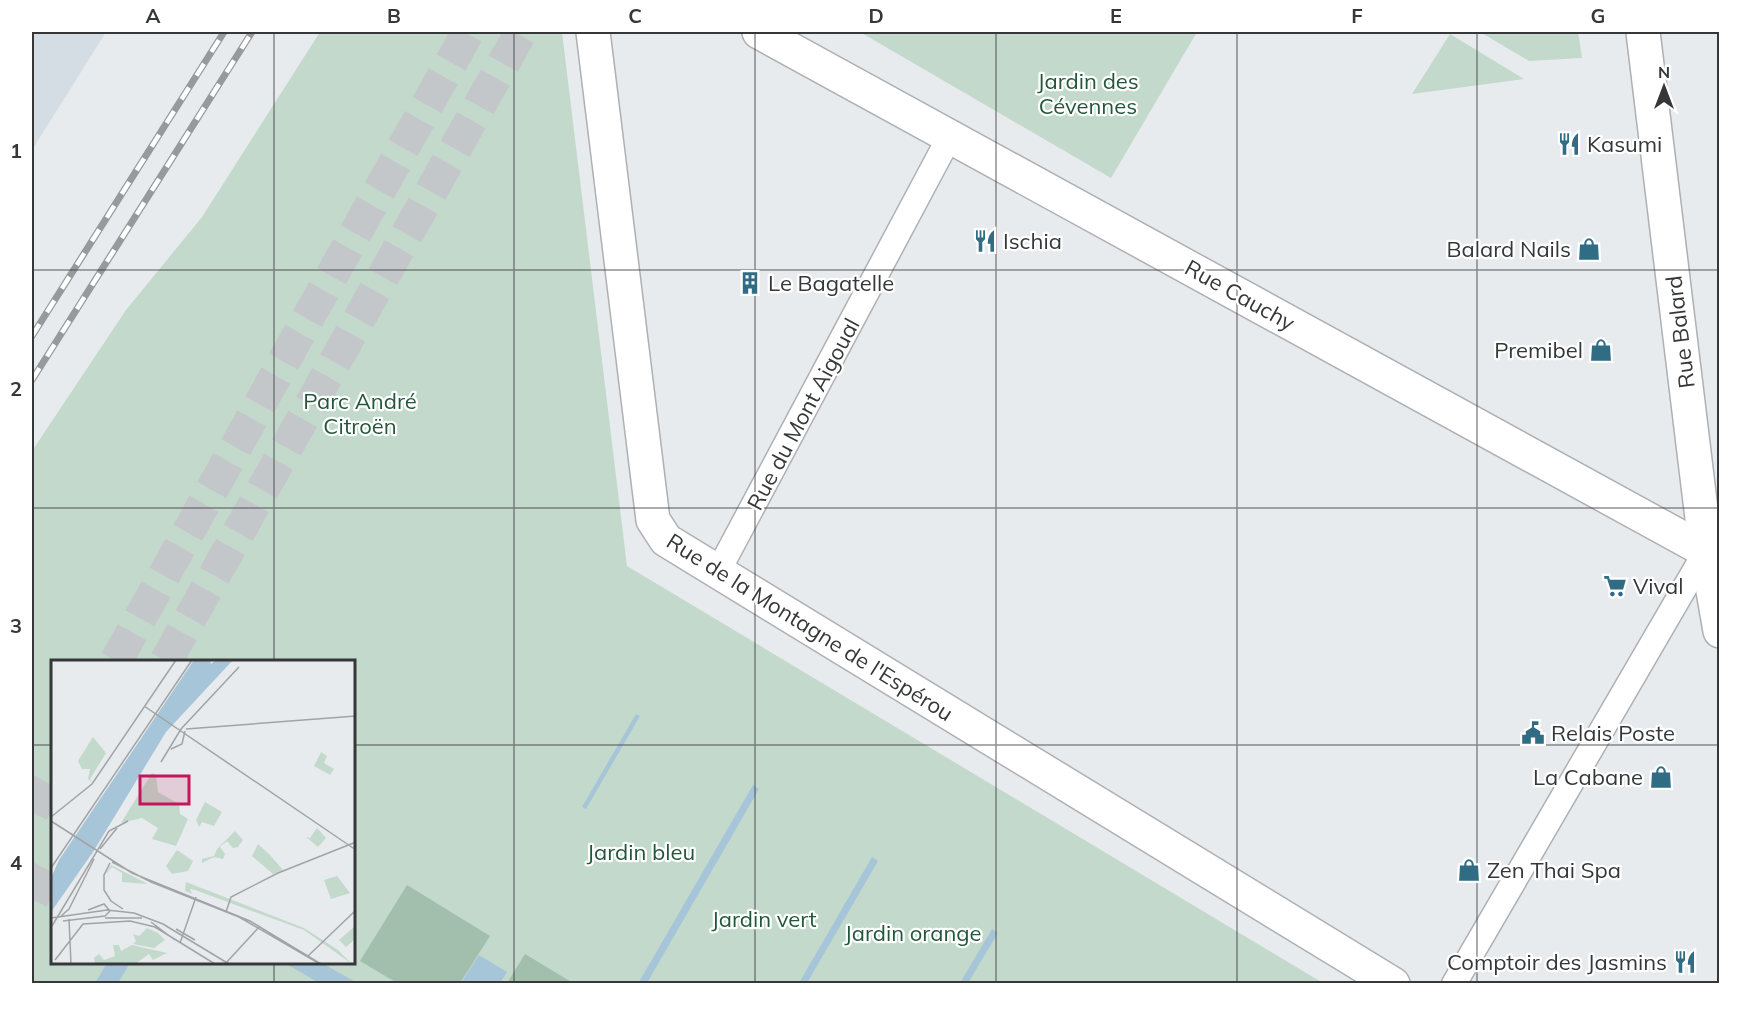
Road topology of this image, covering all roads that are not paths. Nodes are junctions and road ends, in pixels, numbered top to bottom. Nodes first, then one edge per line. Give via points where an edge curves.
1 (593, 32) edge
2 (759, 32) edge
3 (1643, 32) edge
4 (950, 136) junction
5 (1715, 546) edge
6 (722, 564) dead end
7 (1719, 631) edge
8 (1393, 984) edge
9 (1454, 984) edge

1 - 8 street, Rue de la Montagne de l'Espérou via 653,520 666,540
2 - 4 street, Rue Cauchy
3 - 5 street, Rue Balard
4 - 5 street, Rue Cauchy
4 - 6 street, Rue du Mont Aigoual
5 - 7 street, Rue Balard
5 - 9 street

